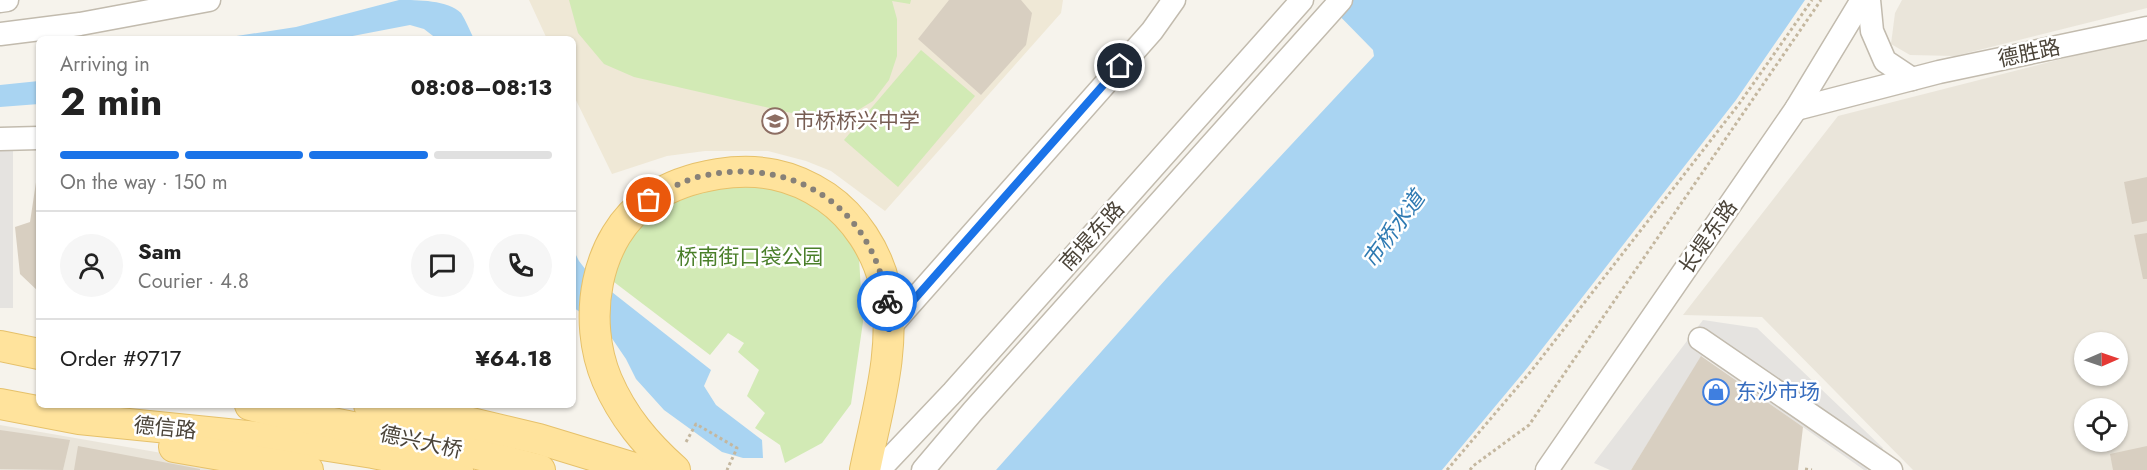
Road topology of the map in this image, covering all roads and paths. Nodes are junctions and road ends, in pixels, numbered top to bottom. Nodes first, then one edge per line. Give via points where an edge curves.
1 (7, 0) edge
2 (209, 0) edge
3 (1174, 0) edge
4 (1302, 0) edge
5 (1341, 0) edge
6 (1812, 0) edge
7 (1821, 0) edge
8 (1862, 0) edge
9 (1869, 0) edge
10 (0, 1) edge
11 (2147, 28) edge
12 (0, 34) edge
13 (1912, 79) junction
14 (1796, 109) junction
15 (36, 138) edge
16 (0, 139) edge
17 (889, 328) junction
18 (1700, 339) dead end
19 (0, 346) edge
20 (36, 353) edge
21 (0, 404) edge
22 (256, 408) edge
23 (408, 408) edge
24 (447, 411) edge
25 (79, 419) junction
26 (299, 430) junction
27 (686, 442) dead end
28 (1805, 469) edge
29 (308, 470) edge
30 (458, 470) edge
31 (540, 470) edge
32 (641, 470) edge
33 (675, 470) edge
34 (727, 470) edge
35 (865, 470) edge
36 (879, 470) edge
37 (922, 470) edge
38 (1447, 470) edge
39 (1470, 470) edge
40 (1547, 470) edge
41 (1812, 470) edge
42 (1891, 470) edge

1 - 10 street
2 - 12 street
3 - 17 street via 1152,31
4 - 36 street, 南堤东路
5 - 37 street, 南堤东路
6 - 38 path via 1725,122 1532,370
7 - 39 path via 1529,426
8 - 14 street, 长堤东路
9 - 13 street via 1872,31 1885,61
11 - 13 street, 德胜路
13 - 14 street, 德胜路
14 - 40 street, 长堤东路
15 - 16 street
17 - 33 main road via 884,284 869,245 851,219 810,187 793,179 735,171 674,185 649,200 628,220 600,272 594,331 607,379 626,416 648,446
17 - 35 main road via 884,380
18 - 42 street
19 - 20 main road
21 - 25 main road, 德信路
22 - 26 main road
23 - 24 main road
24 - 32 main road
25 - 26 main road, 德信路
25 - 29 main road via 141,441
26 - 30 main road, 德兴大桥
26 - 31 main road, 德兴大桥 via 391,435
27 - 34 path via 696,424 737,448
28 - 41 path

